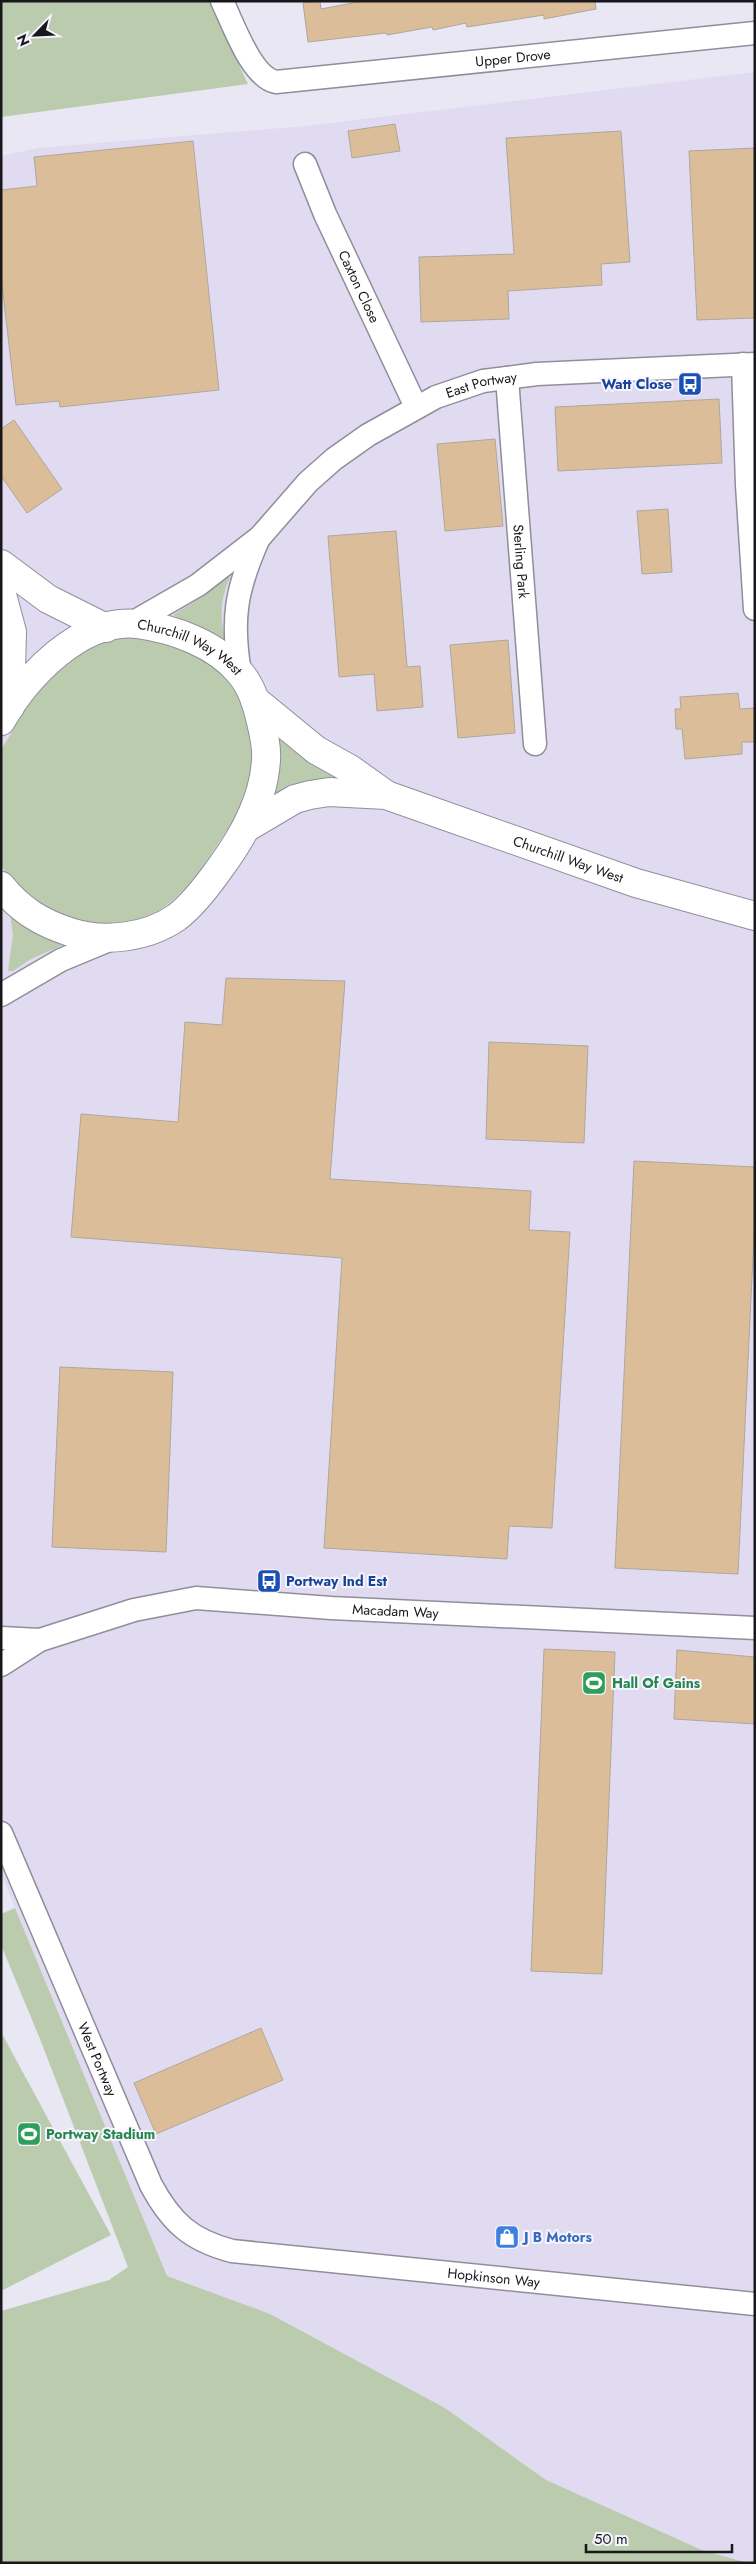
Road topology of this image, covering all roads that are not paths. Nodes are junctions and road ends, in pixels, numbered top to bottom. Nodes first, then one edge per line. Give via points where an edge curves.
1 (222, 1) edge
2 (755, 32) edge
3 (305, 164) dead end
4 (749, 364) edge
5 (507, 378) junction
6 (416, 407) junction
7 (260, 537) junction
8 (1, 564) edge
9 (1, 591) edge
10 (755, 610) edge
11 (119, 626) junction
12 (240, 673) junction
13 (256, 700) junction
14 (5, 714) edge
15 (535, 744) dead end
16 (386, 795) junction
17 (246, 828) junction
18 (1, 886) edge
19 (755, 916) edge
20 (114, 938) junction
21 (1, 995) edge
22 (755, 1628) edge
23 (1, 1638) edge
24 (40, 1640) junction
25 (1, 1665) edge
26 (1, 1834) edge
27 (232, 2250) joint
28 (755, 2304) edge

1 - 2 street, Upper Drove via 252,63 271,81 288,82
3 - 6 street, Caxton Close via 325,214
4 - 5 street, East Portway
4 - 10 street via 747,485
5 - 6 street, East Portway via 483,381
5 - 15 street, Sterling Park
6 - 7 street, East Portway via 334,458 308,482
7 - 11 street via 198,585
7 - 12 street via 248,562 237,599
8 - 11 main road, Churchill Way West via 48,599
9 - 14 main road via 12,632
11 - 12 main road, Churchill Way West via 160,627 186,636 227,661
11 - 14 main road via 68,645 30,680
12 - 13 main road, Churchill Way West
13 - 16 main road, Churchill Way West via 316,750
13 - 17 main road, Churchill Way West via 266,759 259,798
16 - 17 main road, Churchill Way West via 338,792 310,795
16 - 19 main road, Churchill Way West via 636,884
17 - 20 main road, Churchill Way West via 208,884 177,917 147,931
18 - 20 main road, Churchill Way West via 19,906 52,926 75,934
20 - 21 street via 61,960
22 - 24 street, Macadam Way via 331,1608 196,1598 134,1610
23 - 24 street
24 - 25 street
26 - 27 street, West Portway via 143,2167 165,2211 193,2235
27 - 28 street, Hopkinson Way

